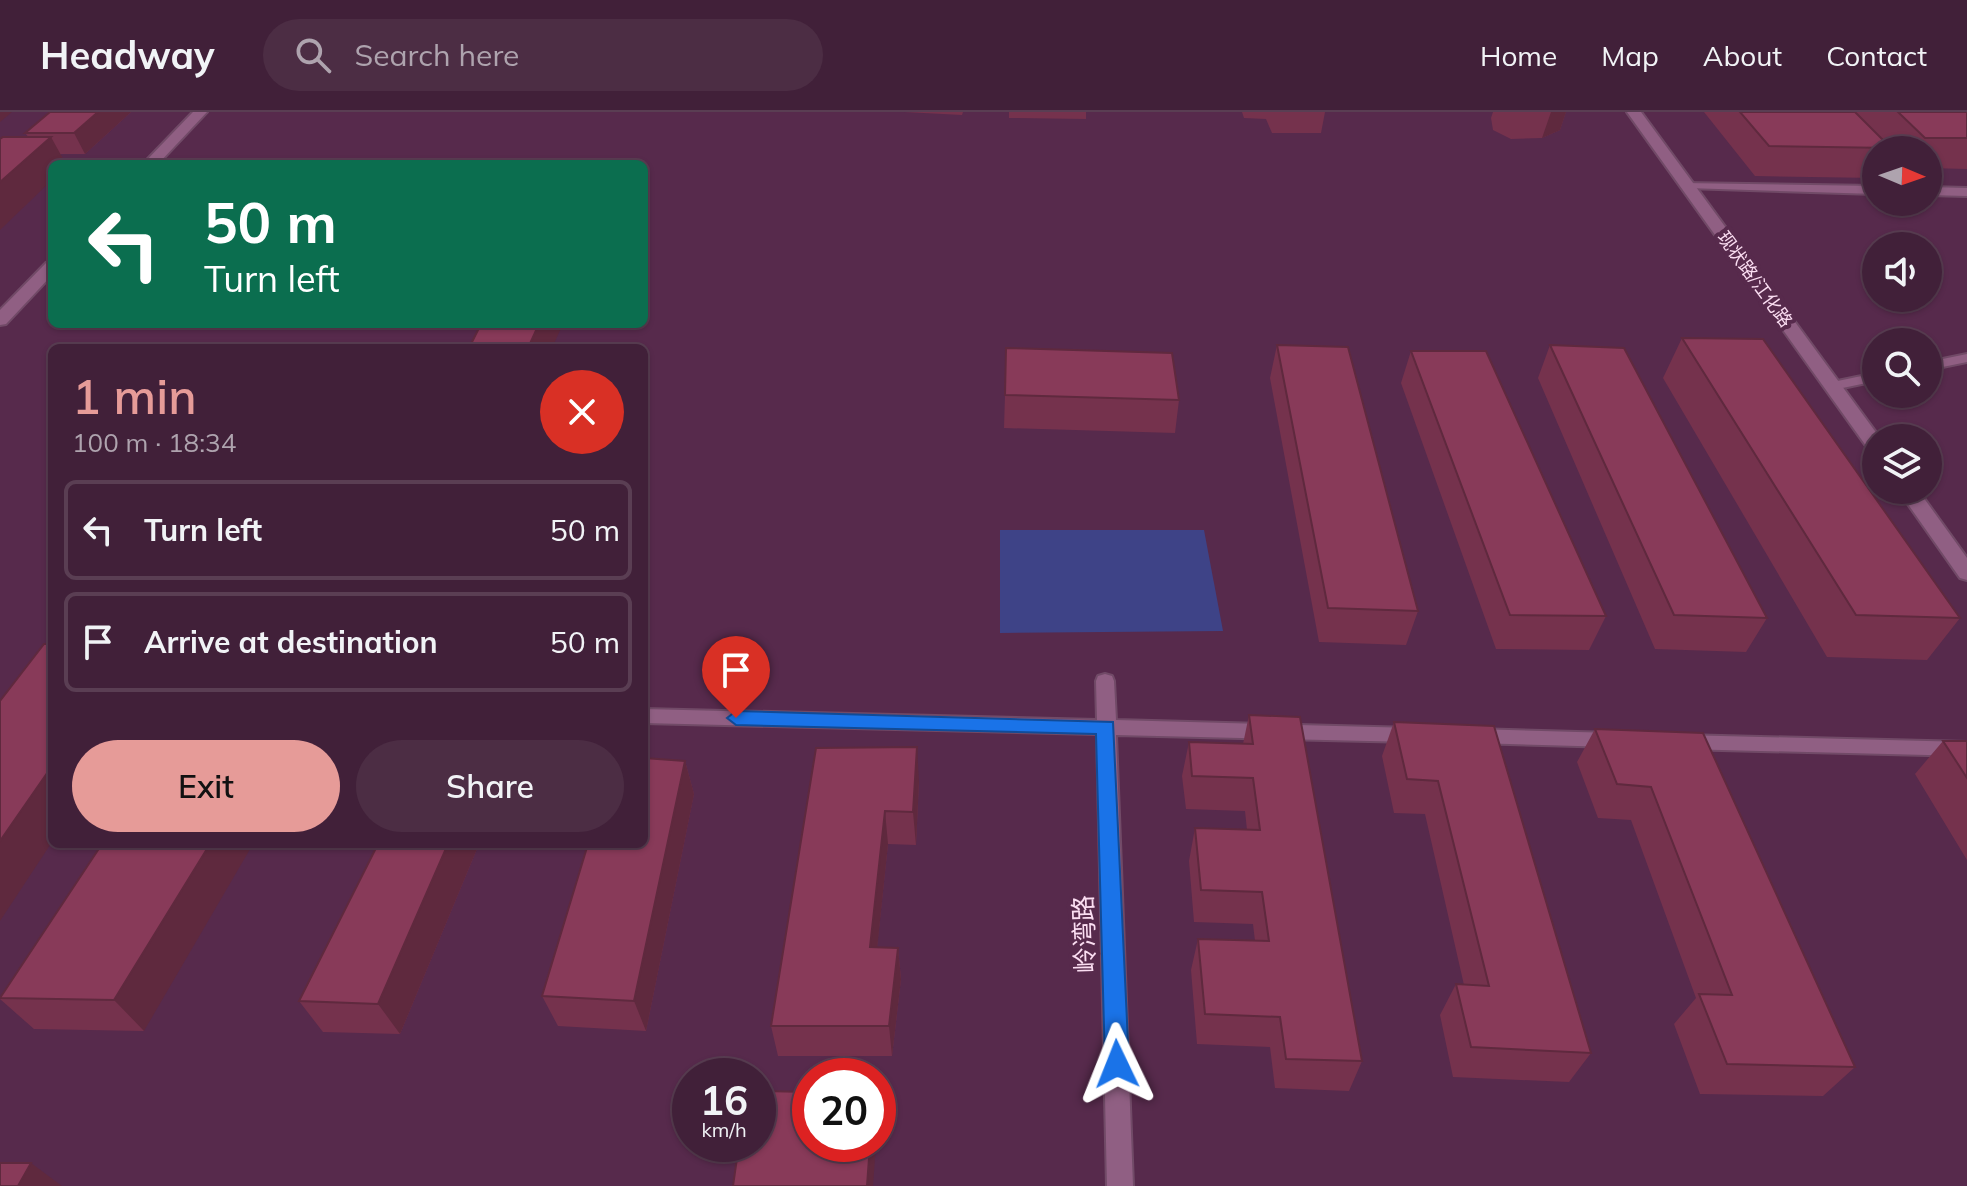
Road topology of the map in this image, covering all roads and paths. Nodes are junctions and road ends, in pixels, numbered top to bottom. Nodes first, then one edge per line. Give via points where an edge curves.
1 (200, 112) edge
2 (1634, 112) edge
3 (154, 160) edge
4 (1687, 185) junction
5 (1862, 190) edge
6 (1942, 191) edge
7 (1967, 192) edge
8 (48, 270) edge
9 (0, 320) edge
10 (1967, 358) edge
11 (1942, 363) edge
12 (1862, 380) edge
13 (1833, 386) junction
14 (1862, 426) edge
15 (1918, 504) edge
16 (1967, 573) edge
17 (1105, 681) dead end
18 (648, 716) edge
19 (1106, 727) junction
20 (1632, 741) edge
21 (1664, 741) edge
22 (1967, 749) edge
23 (1120, 1186) edge

1 - 3 street
2 - 4 street, 现状路/江化路
4 - 5 lane
4 - 13 street, 现状路/江化路
6 - 7 lane
8 - 9 street
10 - 11 lane
12 - 13 lane
13 - 14 street, 现状路/江化路
15 - 16 street
17 - 19 lane, 岭湾路
18 - 19 lane
19 - 20 lane
19 - 23 lane, 岭湾路
21 - 22 lane

